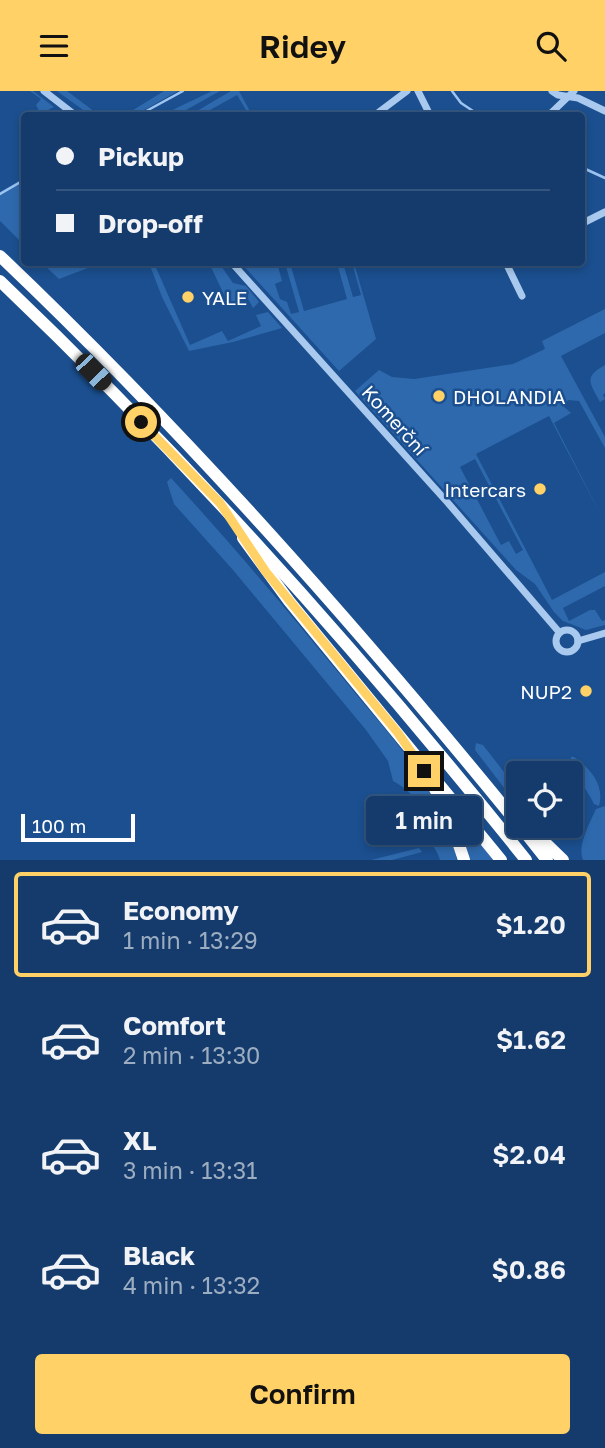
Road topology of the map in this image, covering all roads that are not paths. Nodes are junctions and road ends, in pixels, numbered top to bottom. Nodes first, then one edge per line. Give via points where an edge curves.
1 (44, 91) edge
2 (407, 91) edge
3 (418, 91) edge
4 (552, 91) edge
5 (574, 91) edge
6 (567, 97) junction
7 (605, 111) edge
8 (71, 112) edge
9 (379, 112) edge
10 (428, 112) edge
11 (552, 112) edge
12 (605, 212) edge
13 (585, 222) edge
14 (0, 256) edge
15 (235, 266) edge
16 (507, 266) edge
17 (0, 281) edge
18 (522, 296) dead end
19 (220, 503) junction
20 (559, 632) junction
21 (605, 633) edge
22 (578, 641) junction
23 (412, 752) junction
24 (498, 799) junction
25 (506, 806) edge
26 (506, 809) edge
27 (529, 838) edge
28 (540, 838) edge
29 (464, 860) edge
30 (501, 860) edge
31 (526, 860) edge
32 (547, 860) edge
33 (564, 860) edge

1 - 8 street
2 - 9 street
3 - 10 street
4 - 6 street
5 - 6 street
6 - 7 street
6 - 11 street
12 - 13 street
14 - 24 highway via 149,403 302,567
15 - 20 street, Komerční
16 - 18 street
17 - 19 highway
19 - 23 highway via 266,572
19 - 31 highway via 418,727
20 - 22 street, Komerční via 570,630
20 - 22 street, Komerční via 555,644 562,652 573,650
21 - 22 street, Komerční
23 - 29 highway via 441,799
23 - 30 highway
24 - 25 highway
24 - 26 highway
27 - 32 highway
28 - 33 highway

